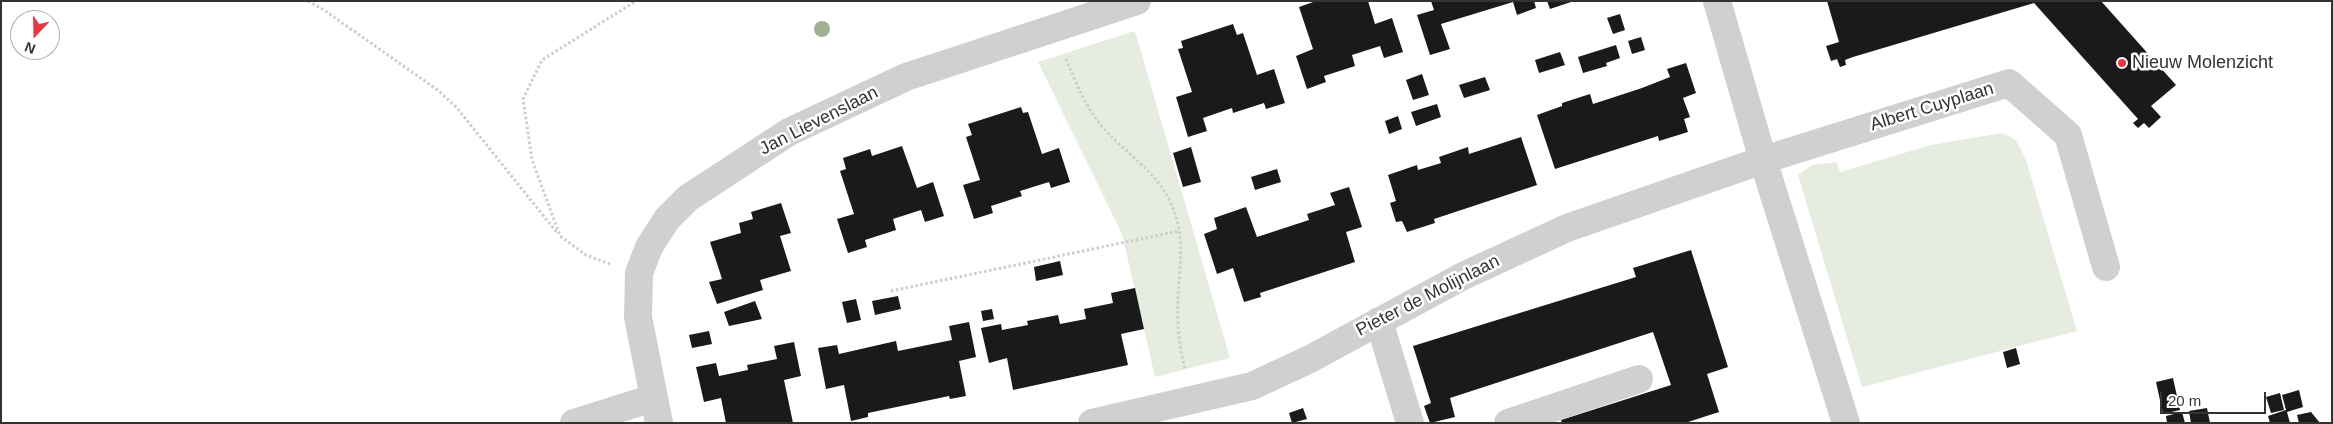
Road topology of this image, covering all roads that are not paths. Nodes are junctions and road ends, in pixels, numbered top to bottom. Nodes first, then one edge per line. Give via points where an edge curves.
1 (1137, 1) edge
2 (1718, 1) edge
3 (1763, 160) junction
4 (2106, 267) dead end
5 (1379, 321) junction
6 (1639, 380) dead end
7 (656, 410) edge
8 (574, 423) edge
9 (1092, 423) edge
10 (1410, 423) edge
11 (1508, 423) edge
12 (1846, 423) edge

1 - 7 street, Jan Lievenslaan via 906,77 789,132 688,198 667,219 649,247 639,273 638,316
2 - 3 street
3 - 4 street, Albert Cuyplaan via 2009,83 2068,135
3 - 5 street, Pieter de Molijnlaan via 1567,228 1463,276
3 - 12 street
5 - 9 street, Pieter de Molijnlaan via 1252,386
5 - 10 street
6 - 11 street
7 - 8 street

